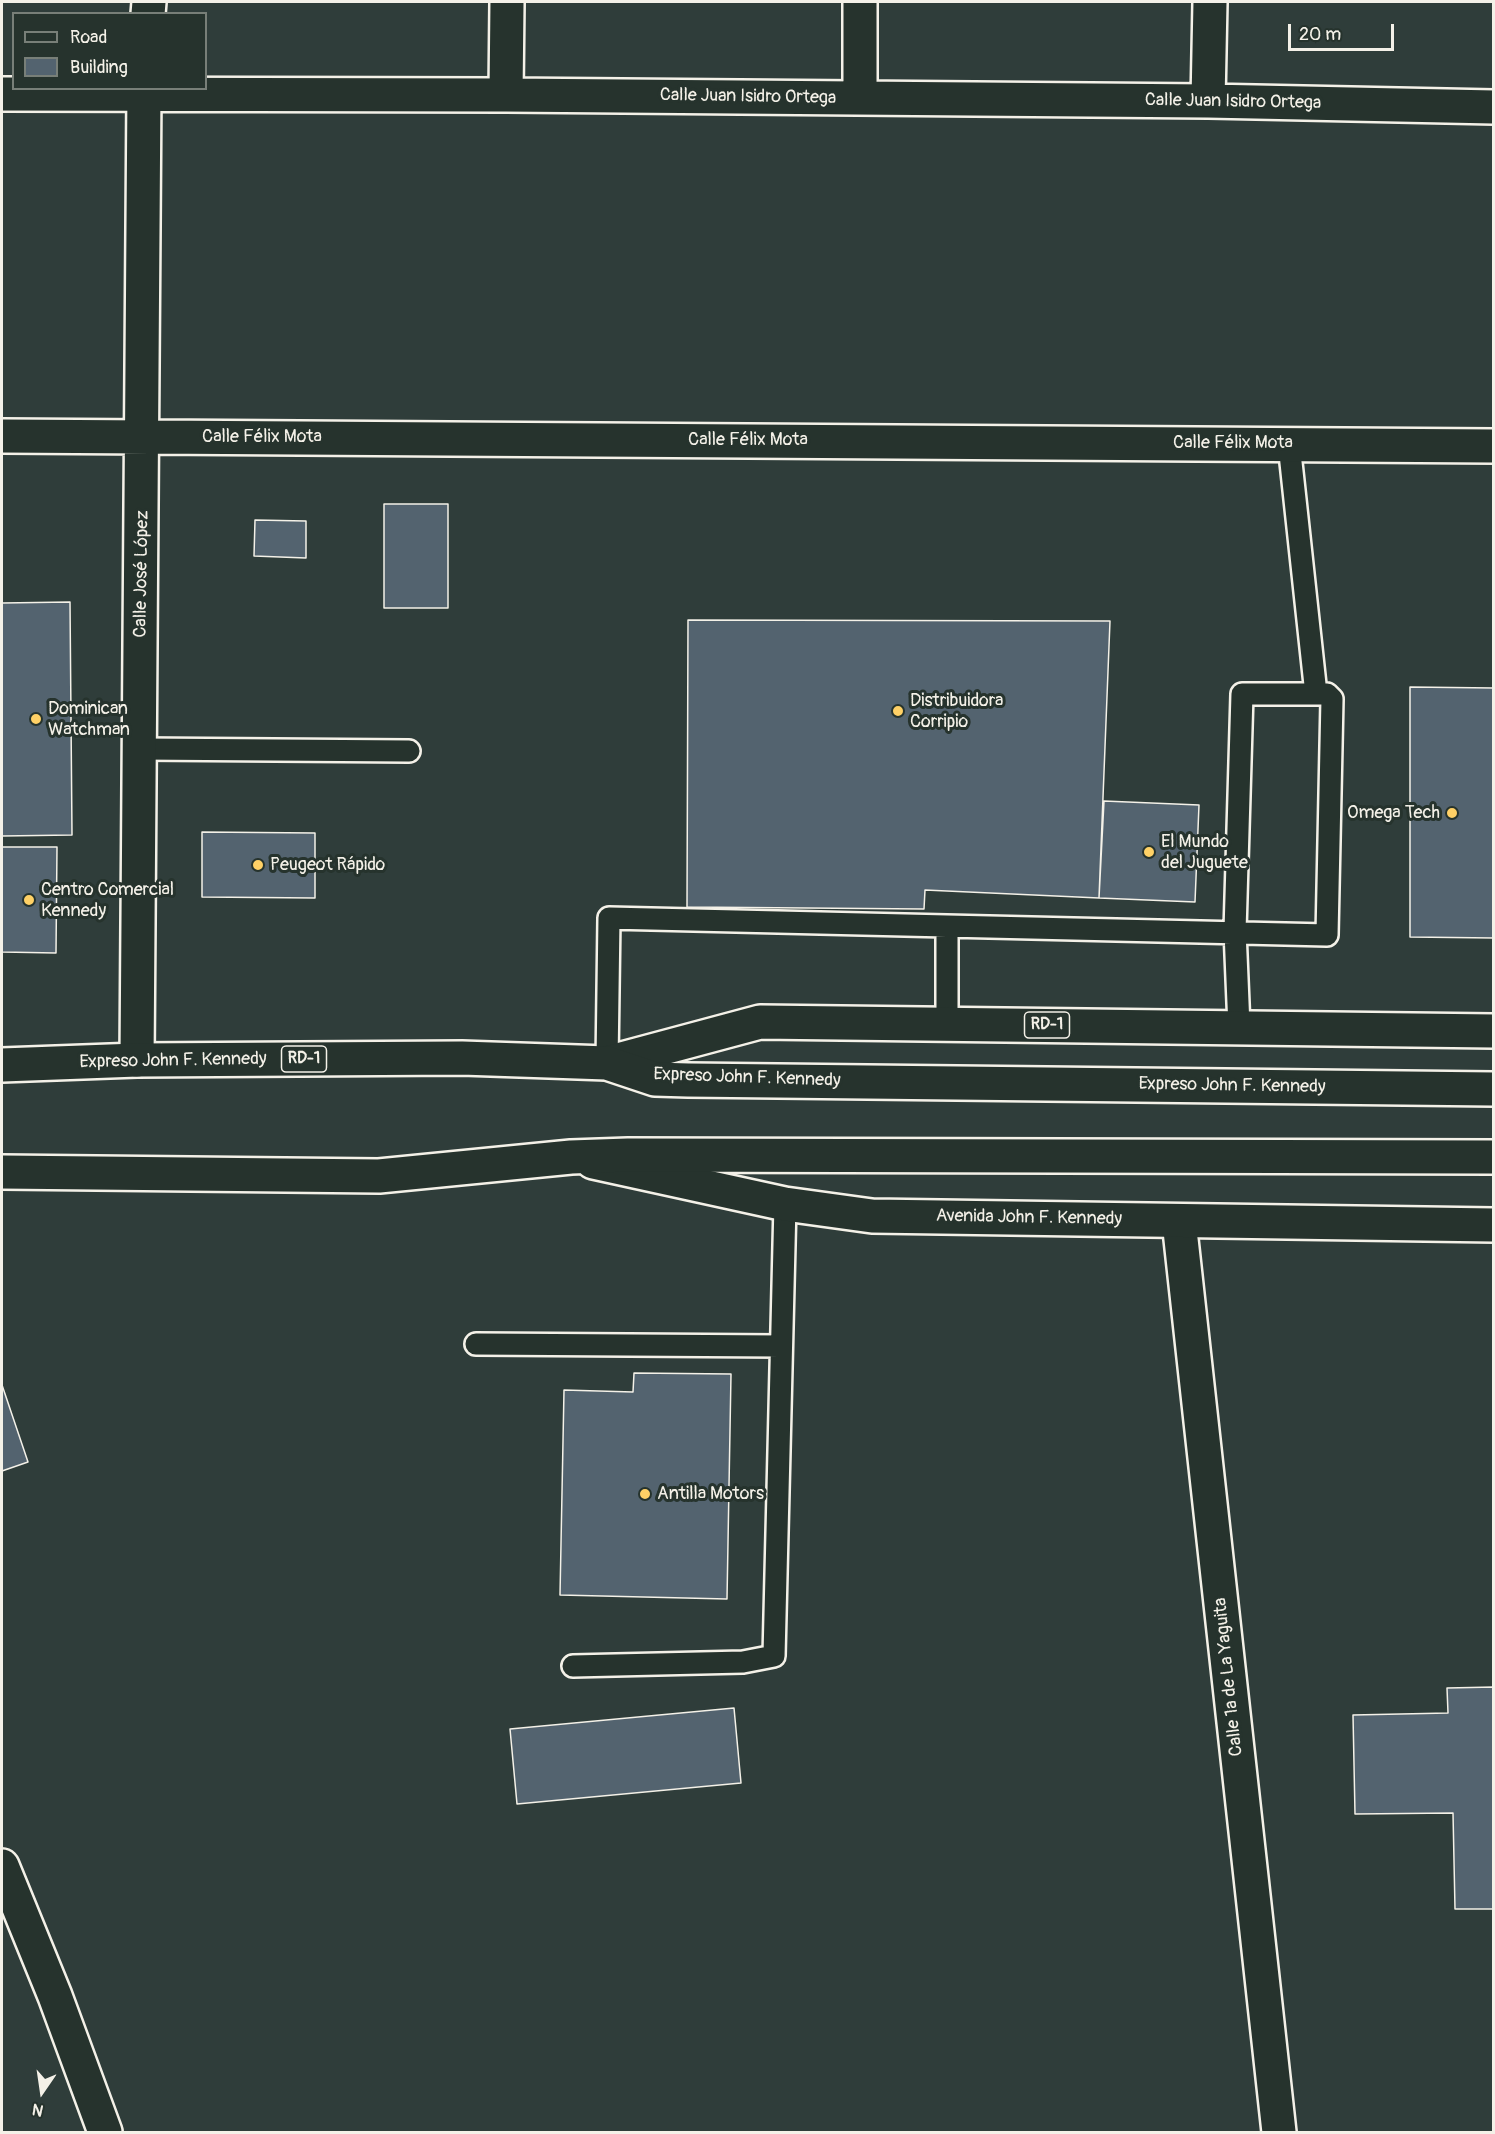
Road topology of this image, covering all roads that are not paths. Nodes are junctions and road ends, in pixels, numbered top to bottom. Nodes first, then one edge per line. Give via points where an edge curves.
1 (507, 2) edge
2 (860, 2) edge
3 (1210, 2) edge
4 (143, 92) edge
5 (2, 94) edge
6 (506, 94) junction
7 (860, 98) junction
8 (1208, 101) junction
9 (1494, 108) edge
10 (2, 436) edge
11 (143, 436) junction
12 (1289, 444) junction
13 (1494, 446) edge
14 (1316, 694) junction
15 (140, 749) junction
16 (409, 751) dead end
17 (947, 927) junction
18 (1235, 931) junction
19 (947, 1024) junction
20 (1239, 1027) junction
21 (1494, 1031) edge
22 (137, 1060) junction
23 (607, 1063) junction
24 (2, 1065) edge
25 (1494, 1089) edge
26 (571, 1157) junction
27 (1494, 1157) edge
28 (2, 1172) edge
29 (785, 1204) junction
30 (1179, 1221) junction
31 (1494, 1225) edge
32 (476, 1344) dead end
33 (781, 1346) junction
34 (573, 1665) dead end
35 (2, 1866) edge
36 (105, 2133) edge
37 (1279, 2133) edge

1 - 6 main road
2 - 7 main road
3 - 8 main road
4 - 5 main road, Calle Juan Isidro Ortega
4 - 6 main road, Calle Juan Isidro Ortega
4 - 11 main road, Calle José López
6 - 7 main road, Calle Juan Isidro Ortega
7 - 8 main road, Calle Juan Isidro Ortega
8 - 9 main road, Calle Juan Isidro Ortega
10 - 11 main road, Calle Félix Mota
11 - 12 main road, Calle Félix Mota
11 - 15 main road, Calle José López
12 - 13 main road, Calle Félix Mota
12 - 14 lane
14 - 18 lane via 1242,694
14 - 18 lane via 1328,694 1332,699 1327,934
15 - 16 lane
15 - 22 main road, Calle José López
17 - 18 lane
17 - 19 lane
17 - 23 lane via 609,918
18 - 20 lane
19 - 20 main road, RD-1
19 - 23 main road, RD-1 via 760,1022
20 - 21 main road, RD-1
22 - 23 main road, Expreso John F. Kennedy / RD-1 via 462,1058
22 - 24 main road, Expreso John F. Kennedy / RD-1
23 - 25 main road, Expreso John F. Kennedy / RD-1 via 655,1078 712,1080
26 - 27 main road
26 - 28 main road via 379,1176
26 - 29 main road, Avenida John F. Kennedy
29 - 30 main road, Avenida John F. Kennedy via 873,1216
29 - 33 lane
30 - 31 main road, Avenida John F. Kennedy
30 - 37 main road, Calle 1a de La Yaguita
32 - 33 lane
33 - 34 lane via 774,1656 743,1662
35 - 36 main road

